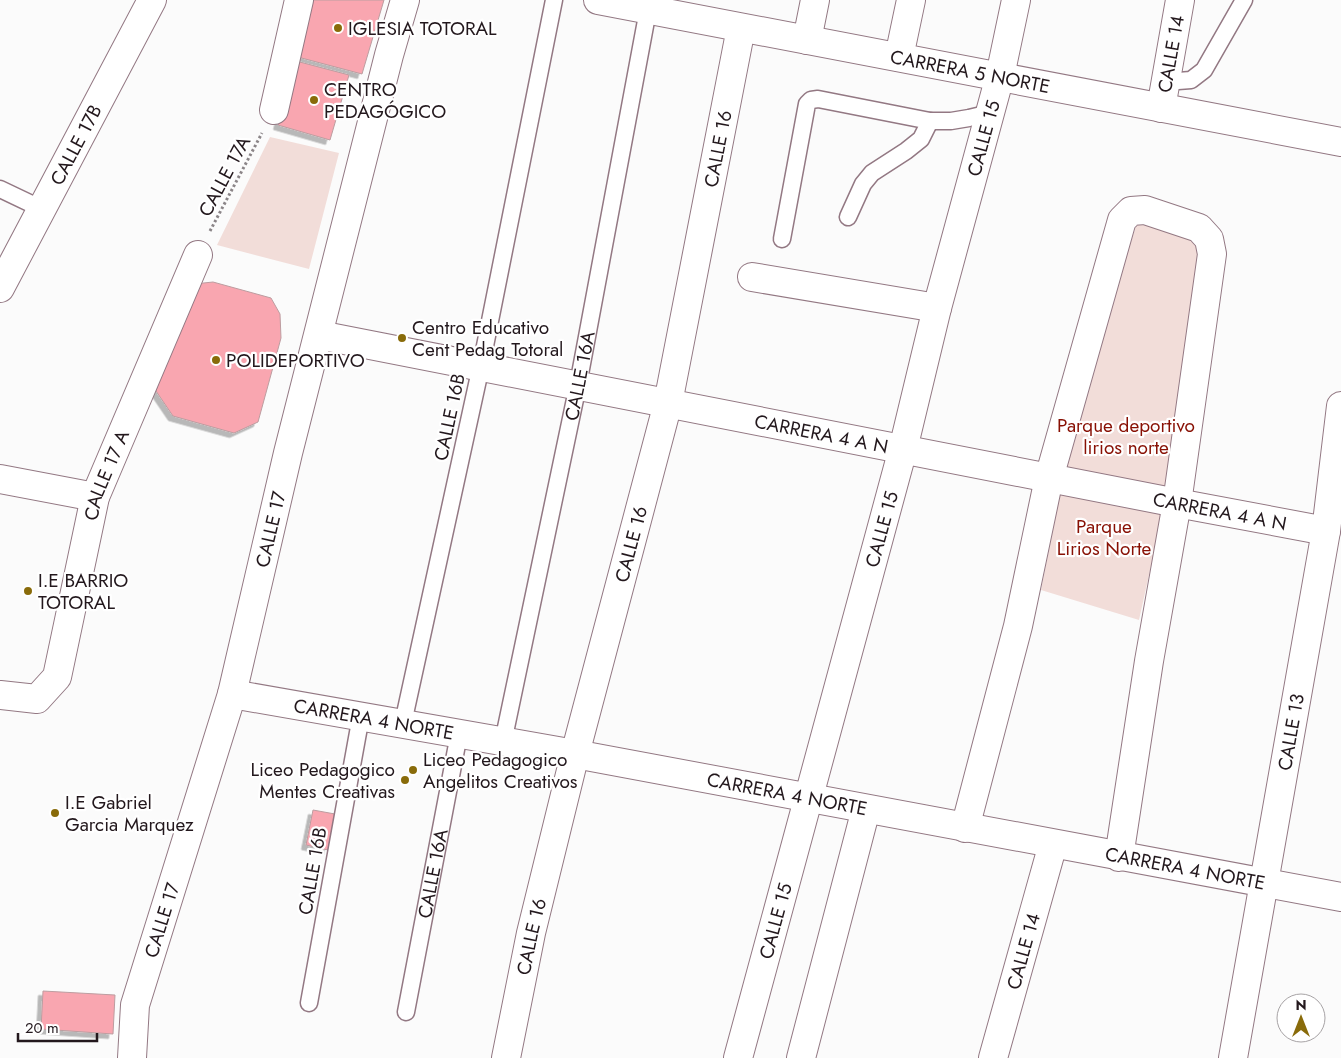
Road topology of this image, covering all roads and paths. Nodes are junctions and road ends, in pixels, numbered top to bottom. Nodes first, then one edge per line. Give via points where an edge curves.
1 (152, 0) edge
2 (299, 0) edge
3 (405, 0) edge
4 (554, 0) edge
5 (815, 0) edge
6 (911, 0) edge
7 (1016, 0) edge
8 (1180, 0) edge
9 (1244, 0) edge
10 (612, 1) edge
11 (648, 10) junction
12 (709, 11) edge
13 (741, 28) junction
14 (807, 40) junction
15 (899, 57) junction
16 (1000, 76) junction
17 (1165, 82) junction
18 (1160, 108) junction
19 (274, 110) joint
20 (990, 113) junction
21 (930, 121) junction
22 (1341, 142) edge
23 (0, 190) edge
24 (42, 209) junction
25 (848, 217) dead end
26 (782, 239) dead end
27 (198, 255) joint
28 (752, 277) dead end
29 (0, 288) edge
30 (937, 308) junction
31 (319, 335) junction
32 (481, 366) junction
33 (578, 385) junction
34 (668, 403) junction
35 (1341, 406) edge
36 (903, 449) junction
37 (1049, 478) junction
38 (0, 479) edge
39 (95, 497) junction
40 (1177, 503) junction
41 (1326, 531) junction
42 (232, 694) junction
43 (0, 695) edge
44 (361, 716) junction
45 (402, 723) junction
46 (459, 734) junction
47 (503, 742) junction
48 (575, 754) junction
49 (809, 798) junction
50 (866, 809) junction
51 (965, 828) junction
52 (1053, 844) junction
53 (1119, 856) junction
54 (1263, 884) junction
55 (1341, 897) edge
56 (309, 1003) dead end
57 (406, 1012) dead end
58 (132, 1058) edge
59 (506, 1058) edge
60 (738, 1058) edge
61 (801, 1058) edge
62 (993, 1058) edge
63 (1233, 1058) edge

1 - 24 street, CALLE 17B
2 - 19 street
3 - 31 street, CALLE 17
4 - 32 lane, CALLE 16B
5 - 14 street
6 - 15 street
7 - 16 street, CALLE 15
8 - 17 street, CALLE 14
9 - 17 lane via 1204,70 1190,80
10 - 11 street, CARRERA 5 NORTE
11 - 12 street, CARRERA 5 NORTE
11 - 33 lane, CALLE 16A
12 - 13 street, CARRERA 5 NORTE
13 - 14 street, CARRERA 5 NORTE
13 - 34 street, CALLE 16
14 - 15 street, CARRERA 5 NORTE
15 - 16 street, CARRERA 5 NORTE
16 - 18 street, CARRERA 5 NORTE
16 - 20 street, CALLE 15
17 - 18 street, CALLE 14
18 - 22 street, CARRERA 5 NORTE
19 - 27 path, CALLE 17A
20 - 21 lane via 960,120
20 - 30 street, CALLE 15
21 - 25 lane via 921,138 872,173 863,184
21 - 26 lane via 811,100 807,104
23 - 24 lane
24 - 29 street, CALLE 17B
27 - 39 street, CALLE 17 A
28 - 30 street
30 - 36 street, CALLE 15
31 - 32 street, CARRERA 4 A N
31 - 42 street, CALLE 17
32 - 33 street, CARRERA 4 A N
32 - 45 lane, CALLE 16B
33 - 34 street, CARRERA 4 A N
33 - 47 lane, CALLE 16A
34 - 36 street, CARRERA 4 A N
34 - 48 street, CALLE 16
35 - 41 street, CALLE 13
36 - 37 street, CARRERA 4 A N
36 - 49 street, CALLE 15
37 - 40 street, CARRERA 4 A N
37 - 40 street via 1122,220 1131,211 1145,210 1199,228 1209,239 1212,254
37 - 51 street via 1018,626
38 - 39 street
39 - 43 street, CALLE 17 A via 57,677 36,699
40 - 41 street, CARRERA 4 A N
40 - 53 street
41 - 54 street, CALLE 13
42 - 44 street, CARRERA 4 NORTE
42 - 58 street, CALLE 17 via 135,1005
44 - 45 street, CARRERA 4 NORTE
44 - 56 lane, CALLE 16B
45 - 46 street, CARRERA 4 NORTE
46 - 47 street, CARRERA 4 NORTE
46 - 57 lane, CALLE 16A
47 - 48 street, CARRERA 4 NORTE
48 - 49 street, CARRERA 4 NORTE
48 - 59 street, CALLE 16 via 531,933
49 - 50 street, CARRERA 4 NORTE
49 - 60 street, CALLE 15
50 - 51 street, CARRERA 4 NORTE
50 - 61 street
51 - 52 street, CARRERA 4 NORTE
52 - 53 street, CARRERA 4 NORTE
52 - 62 street, CALLE 14
53 - 54 street, CARRERA 4 NORTE
54 - 55 street, CARRERA 4 NORTE
54 - 63 street, CALLE 13

